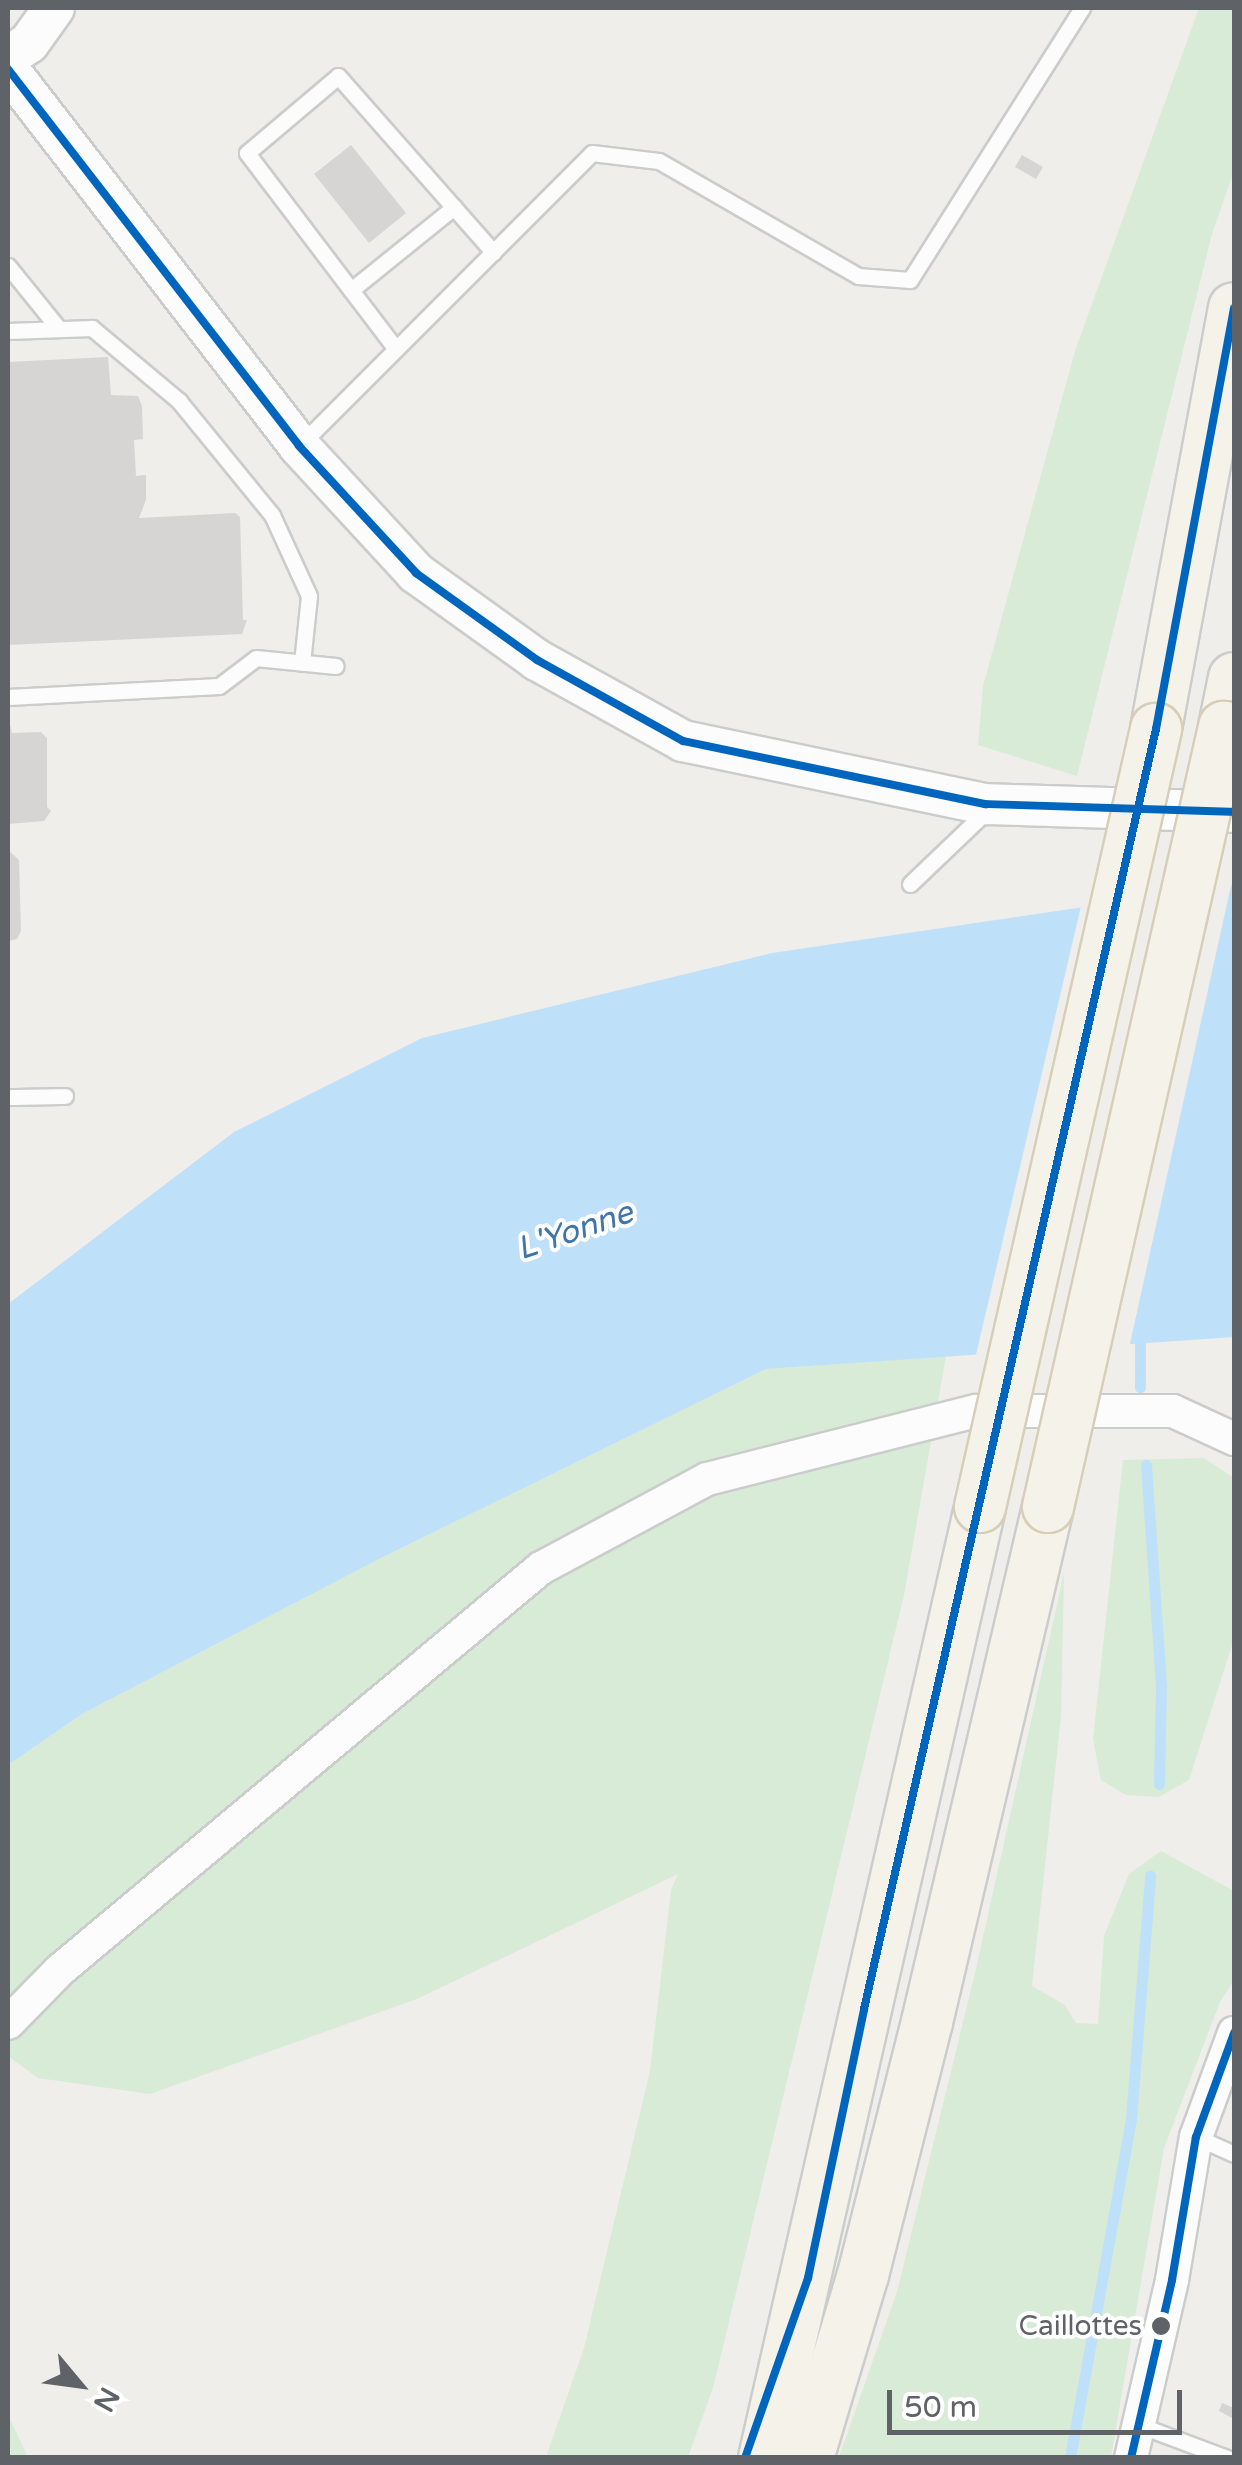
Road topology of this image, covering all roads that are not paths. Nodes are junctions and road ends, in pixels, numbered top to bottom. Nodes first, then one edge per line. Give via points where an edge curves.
1 (54, 8) edge
2 (1082, 8) edge
3 (8, 57) edge
4 (8, 69) edge
5 (454, 207) junction
6 (493, 252) junction
7 (8, 266) edge
8 (351, 290) junction
9 (1234, 308) edge
10 (59, 330) junction
11 (8, 331) edge
12 (396, 349) junction
13 (1234, 376) edge
14 (299, 446) junction
15 (1208, 459) junction
16 (302, 663) junction
17 (336, 666) dead end
18 (1234, 678) edge
19 (8, 696) edge
20 (985, 804) junction
21 (1234, 812) edge
22 (910, 884) dead end
23 (65, 1096) dead end
24 (8, 1098) edge
25 (1234, 1439) edge
26 (8, 2024) edge
27 (1234, 2032) edge
28 (1196, 2137) junction
29 (1234, 2154) edge
30 (808, 2278) junction
31 (1139, 2425) junction
32 (745, 2458) edge
33 (764, 2458) edge
34 (808, 2458) edge
35 (1131, 2458) edge
36 (1227, 2458) edge

1 - 3 street via 30,44
2 - 6 lane via 910,280 858,276 659,161 592,154
4 - 14 street
5 - 6 lane
5 - 8 lane
5 - 8 lane via 338,76 247,153
6 - 12 lane
7 - 10 lane
8 - 12 lane
9 - 15 main road
10 - 11 lane
10 - 16 lane via 92,328 179,400 272,515 309,596
12 - 14 lane
13 - 15 main road
14 - 20 street via 416,573 537,660 683,741
15 - 30 main road, bridge via 1156,728
16 - 17 lane
16 - 19 lane via 256,658 219,686
18 - 34 main road, bridge via 900,2130
20 - 21 street
20 - 22 lane
23 - 24 lane
25 - 26 street via 1173,1411 976,1411 707,1480 542,1568 60,1970
27 - 28 street
28 - 29 lane
28 - 31 street
30 - 32 main road
30 - 33 main road
31 - 35 street
31 - 36 lane

